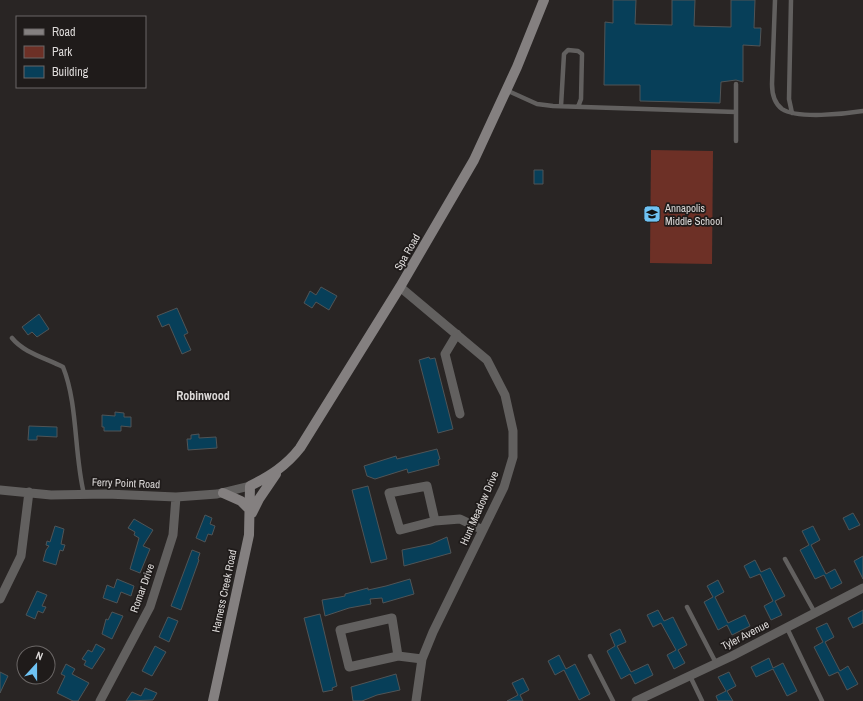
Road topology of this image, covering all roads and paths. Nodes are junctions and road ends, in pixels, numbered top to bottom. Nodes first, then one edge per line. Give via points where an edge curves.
1 (544, 0) edge
2 (774, 0) edge
3 (791, 0) edge
4 (736, 84) dead end
5 (506, 90) junction
6 (561, 106) junction
7 (578, 107) junction
8 (863, 111) edge
9 (736, 112) junction
10 (792, 113) junction
11 (736, 141) dead end
12 (400, 287) junction
13 (457, 334) junction
14 (12, 338) dead end
15 (460, 414) dead end
16 (280, 469) junction
17 (250, 486) junction
18 (0, 490) edge
19 (29, 492) junction
20 (223, 493) junction
21 (84, 494) junction
22 (176, 497) junction
23 (251, 514) junction
24 (435, 520) junction
25 (483, 530) junction
26 (785, 559) dead end
27 (863, 588) edge
28 (0, 599) edge
29 (687, 607) dead end
30 (815, 613) junction
31 (786, 628) junction
32 (398, 656) junction
33 (590, 656) dead end
34 (422, 659) junction
35 (716, 663) junction
36 (690, 676) junction
37 (100, 701) edge
38 (213, 701) edge
39 (416, 701) edge
40 (613, 701) edge
41 (636, 701) edge
42 (702, 701) edge
43 (822, 701) edge

1 - 5 street, Spa Road
2 - 10 lane via 772,94 782,109
3 - 10 lane via 789,99
4 - 9 lane
5 - 6 lane via 538,104
5 - 12 street, Spa Road via 474,160
6 - 7 lane
6 - 7 lane via 564,54 568,50 582,54 581,99
7 - 9 lane
8 - 10 lane via 838,115
9 - 11 lane
12 - 13 street, Hunt Meadow Drive
12 - 16 street, Spa Road via 312,432 289,462
13 - 15 street via 445,354
13 - 25 street, Hunt Meadow Drive via 487,360 505,395 513,430 513,457 504,487
14 - 21 lane via 17,345 63,367 71,400 78,466
16 - 17 street, Spa Road
16 - 23 street
17 - 20 street, Ferry Point Road
17 - 23 street, Harness Creek Road
18 - 19 street, Ferry Point Road
19 - 21 street, Ferry Point Road
19 - 28 street via 21,556
20 - 22 street, Ferry Point Road
20 - 23 street via 241,501
21 - 22 street, Ferry Point Road
22 - 37 street, Romar Drive via 173,535 150,607
23 - 38 street, Harness Creek Road via 249,535
24 - 24 street via 427,486 389,493 400,530
24 - 25 street via 460,519
25 - 34 street, Hunt Meadow Drive
26 - 30 lane
27 - 30 street, Tyler Avenue
29 - 35 lane
30 - 31 street, Tyler Avenue
31 - 35 street, Tyler Avenue
31 - 43 lane
32 - 32 street via 350,668 340,630 392,618
32 - 34 street
33 - 40 lane
34 - 39 street, Hunt Meadow Drive
35 - 36 street, Tyler Avenue
36 - 41 street, Tyler Avenue
36 - 42 lane

